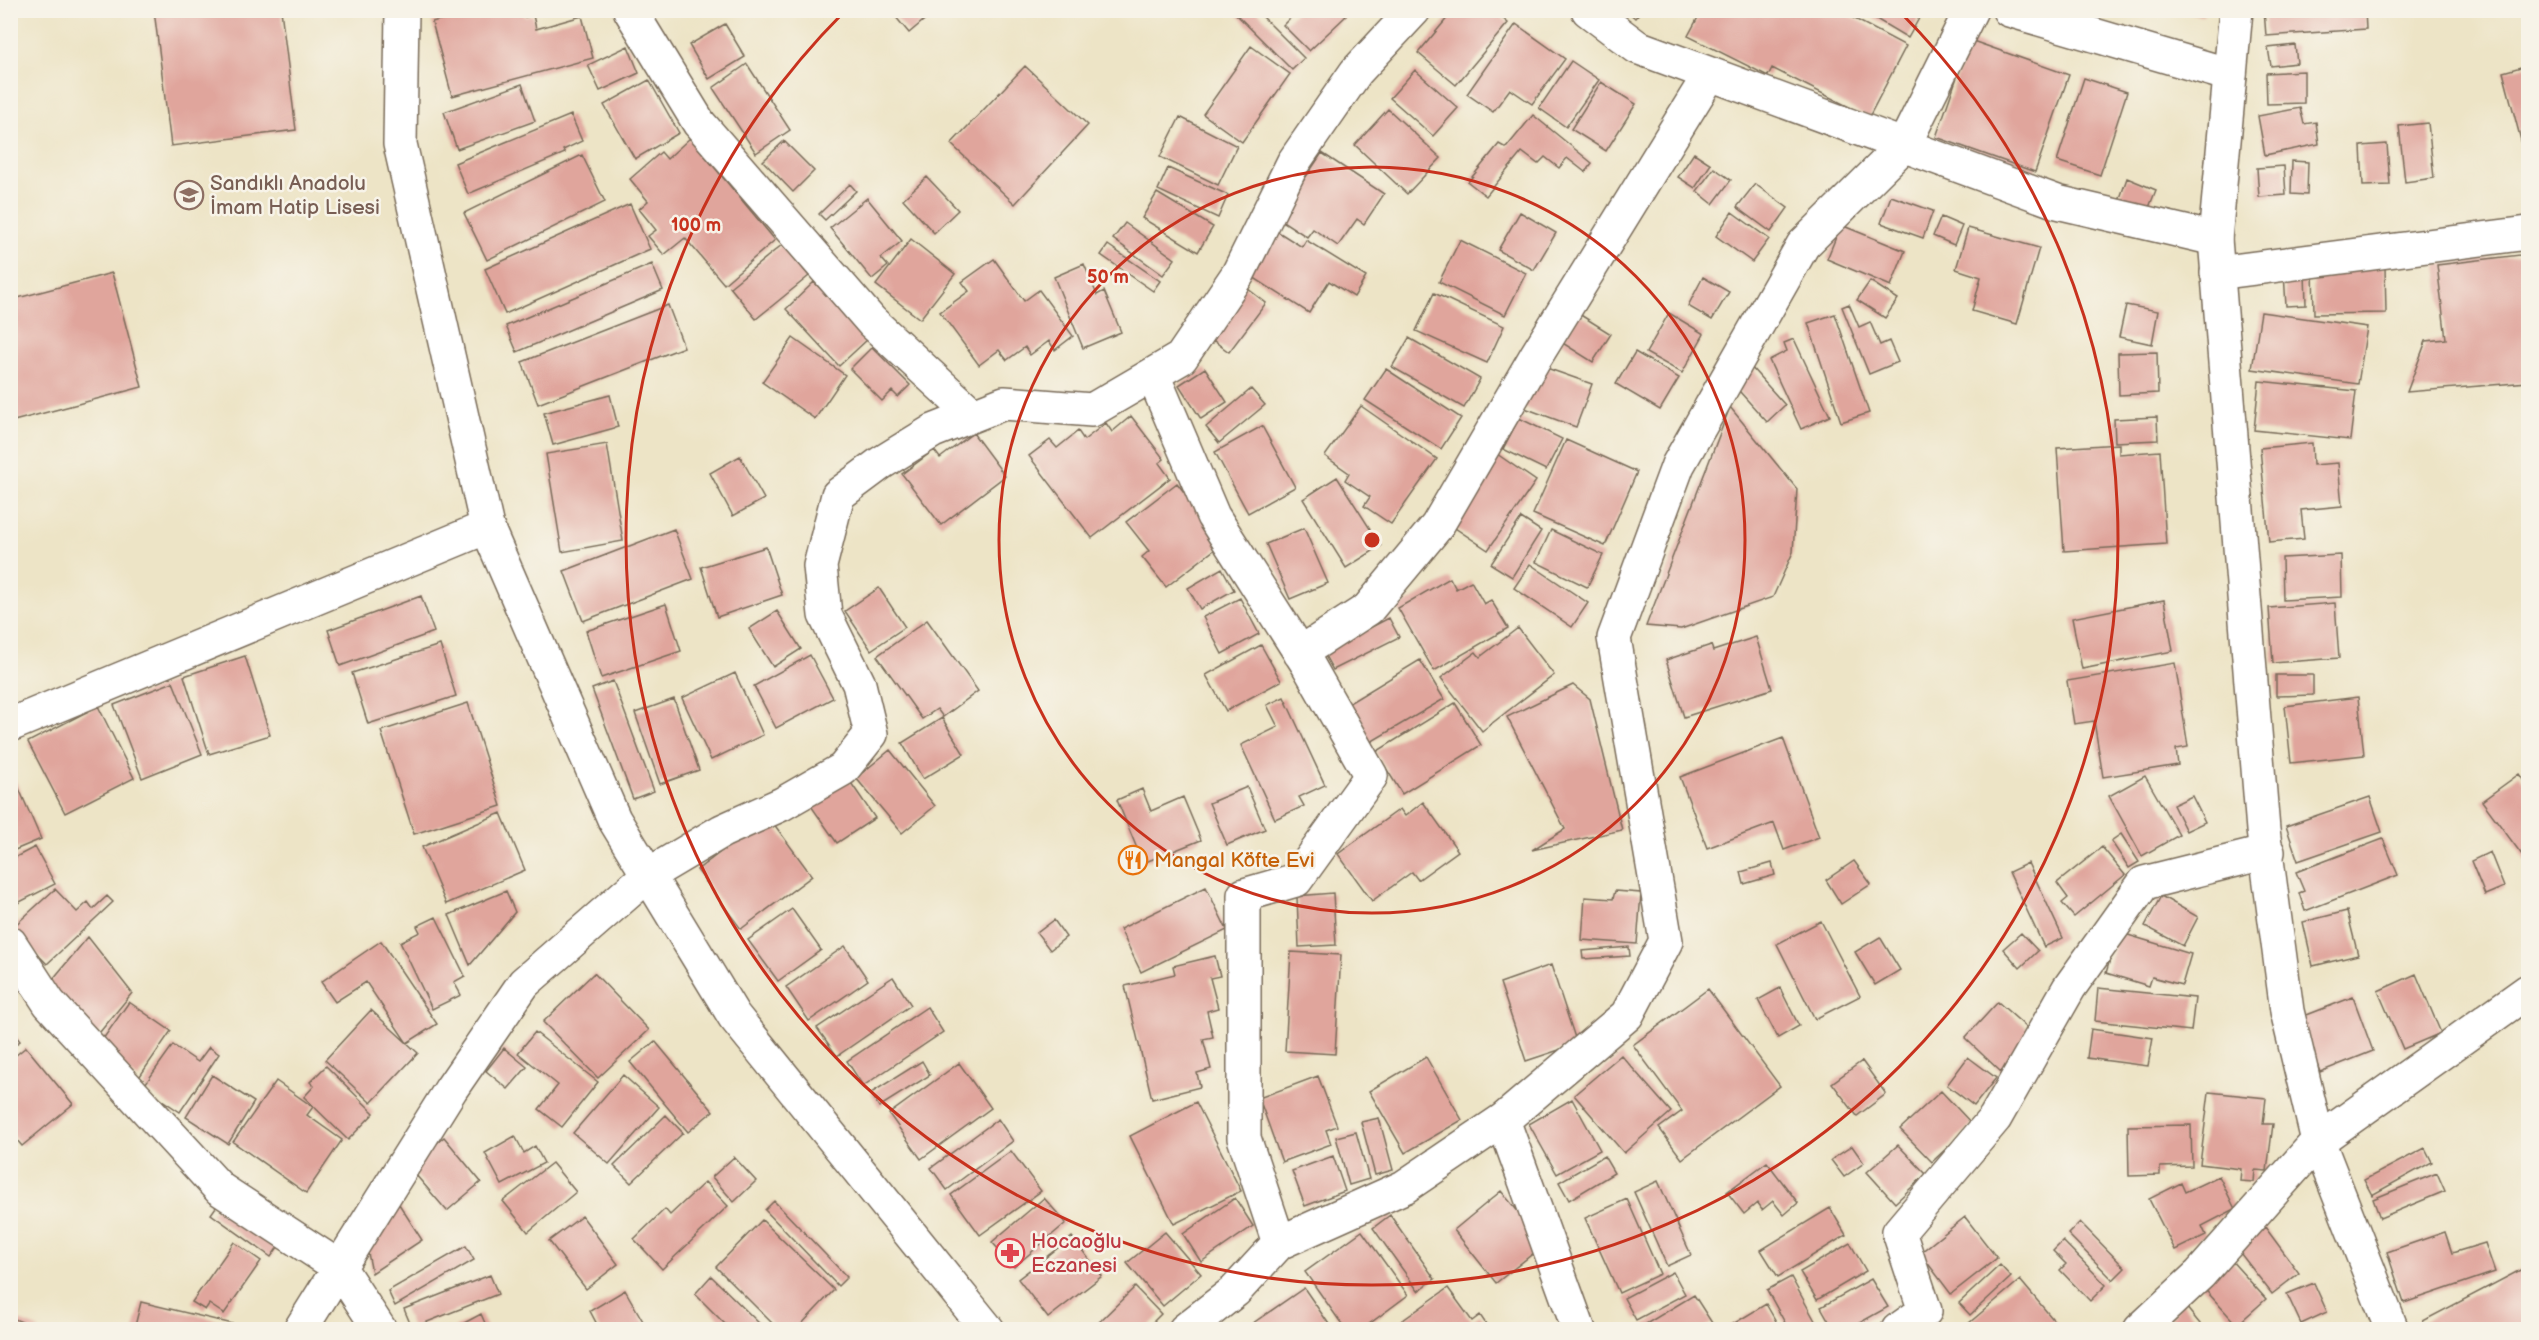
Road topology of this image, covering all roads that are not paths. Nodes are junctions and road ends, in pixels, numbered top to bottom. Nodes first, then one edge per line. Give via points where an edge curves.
1 (402, 10) edge
2 (630, 10) edge
3 (1414, 10) edge
4 (1588, 10) edge
5 (1971, 10) edge
6 (2008, 10) edge
7 (2236, 10) edge
8 (1710, 74) junction
9 (2230, 75) junction
10 (1904, 145) junction
11 (2529, 233) edge
12 (2215, 240) junction
13 (2217, 273) junction
14 (1153, 375) junction
15 (973, 415) junction
16 (487, 527) junction
17 (1300, 653) junction
18 (10, 725) edge
19 (2268, 852) junction
20 (648, 875) junction
21 (10, 943) edge
22 (2529, 991) edge
23 (1503, 1120) junction
24 (2318, 1141) junction
25 (1279, 1243) junction
26 (339, 1267) junction
27 (1934, 1320) edge
28 (300, 1329) edge
29 (380, 1329) edge
30 (988, 1329) edge
31 (1185, 1329) edge
32 (1579, 1329) edge
33 (1898, 1329) edge
34 (2140, 1329) edge
35 (2392, 1329) edge

1 - 16 street via 400,144
2 - 15 street via 699,123 872,322
3 - 14 street via 1356,72 1293,163 1238,274 1181,358
4 - 8 street via 1637,47
5 - 10 street
6 - 9 street
7 - 9 street
8 - 10 street
8 - 17 street via 1536,356 1437,526 1368,609
9 - 12 street
10 - 12 street via 2057,201
10 - 23 street via 1803,245 1678,465 1614,638 1666,941 1627,1015
11 - 13 street
12 - 13 street
13 - 19 street via 2263,830
14 - 15 street via 1092,410 1004,404
14 - 17 street via 1213,516
15 - 20 street via 933,431 838,495 820,566 825,615 859,684 871,734 843,769 782,804 722,831
16 - 18 street
16 - 20 street via 614,819
17 - 25 street via 1371,776 1296,880 1244,895 1244,1138
19 - 24 street via 2287,1011
19 - 27 street via 2144,883 2069,988 1995,1118 1899,1232
20 - 26 street via 524,983 451,1089
20 - 30 street via 734,1016
21 - 26 street via 49,1003 220,1189
22 - 24 street
23 - 25 street via 1404,1187
23 - 32 street
24 - 34 street via 2200,1274
24 - 35 street
25 - 31 street via 1235,1291
26 - 28 street
26 - 29 street
27 - 33 street

